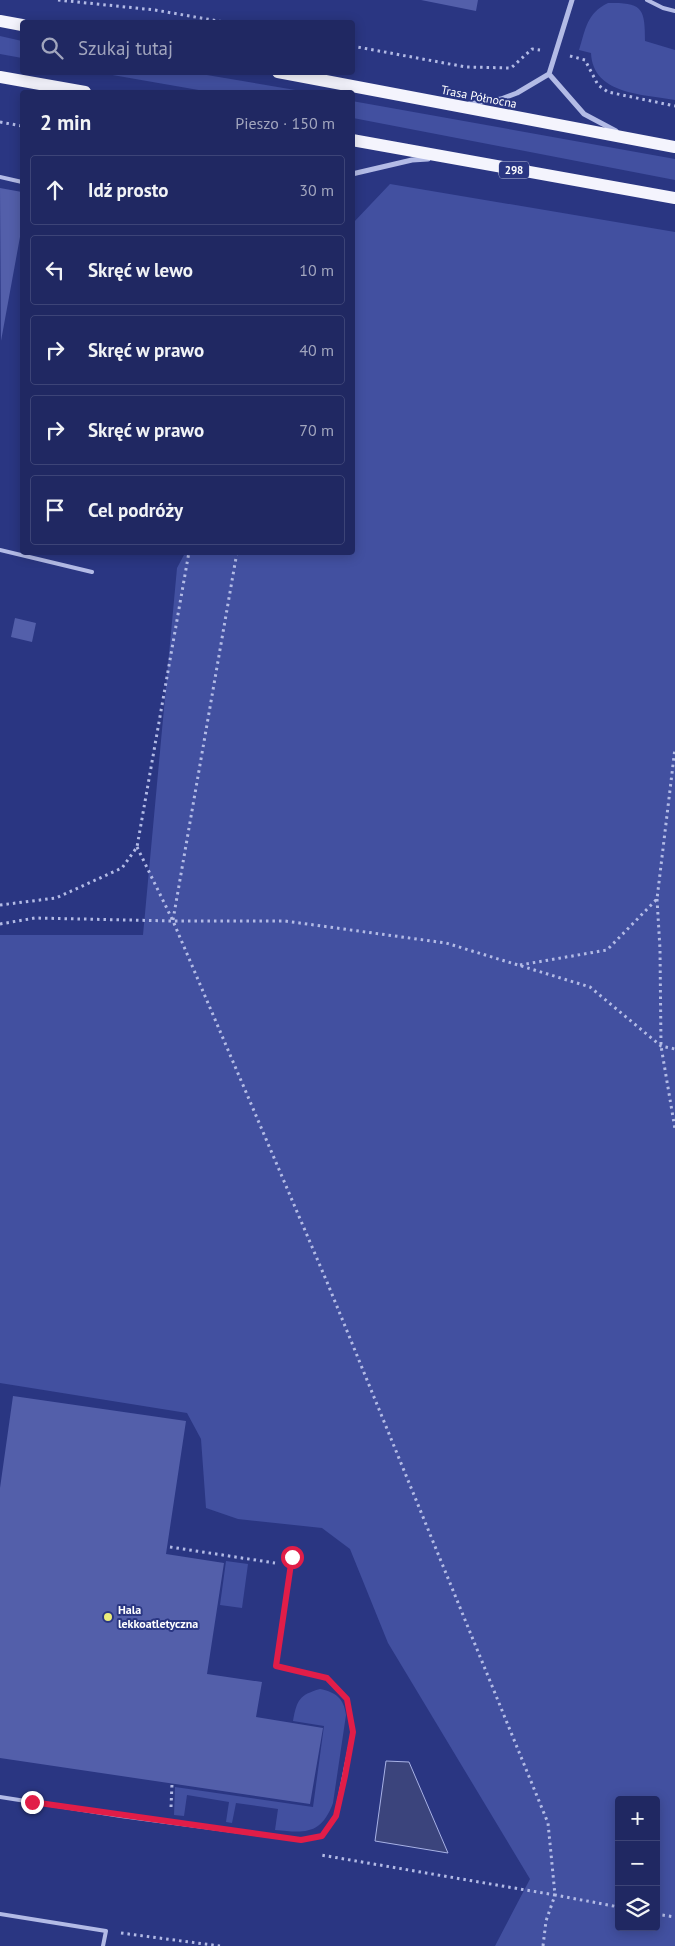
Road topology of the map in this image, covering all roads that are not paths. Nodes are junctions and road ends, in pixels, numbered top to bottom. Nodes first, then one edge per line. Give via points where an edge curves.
1 (572, 0) edge
2 (647, 0) edge
3 (675, 11) edge
4 (0, 20) edge
5 (20, 25) edge
6 (549, 74) junction
7 (294, 75) edge
8 (0, 77) edge
9 (74, 90) edge
10 (456, 106) junction
11 (628, 138) junction
12 (355, 141) edge
13 (675, 147) edge
14 (444, 157) junction
15 (355, 173) edge
16 (0, 177) edge
17 (20, 182) edge
18 (675, 198) edge
19 (0, 550) edge
20 (20, 555) edge
21 (21, 555) edge
22 (92, 572) dead end
23 (292, 1557) dead end
24 (0, 1797) edge
25 (0, 1914) edge
26 (103, 1946) edge

1 - 6 street
2 - 3 lane
4 - 5 main road
6 - 10 street via 501,99
6 - 11 street via 584,114
7 - 10 main road, Trasa Północna
8 - 9 main road
10 - 11 main road, Trasa Północna
11 - 13 main road, Trasa Północna
12 - 14 main road, 298
14 - 15 street via 412,160
14 - 18 main road, 298
16 - 17 lane
19 - 20 lane
21 - 22 lane
23 - 24 lane via 276,1666 327,1678 347,1699 353,1732 336,1816 322,1836 301,1840
25 - 26 lane via 106,1931

